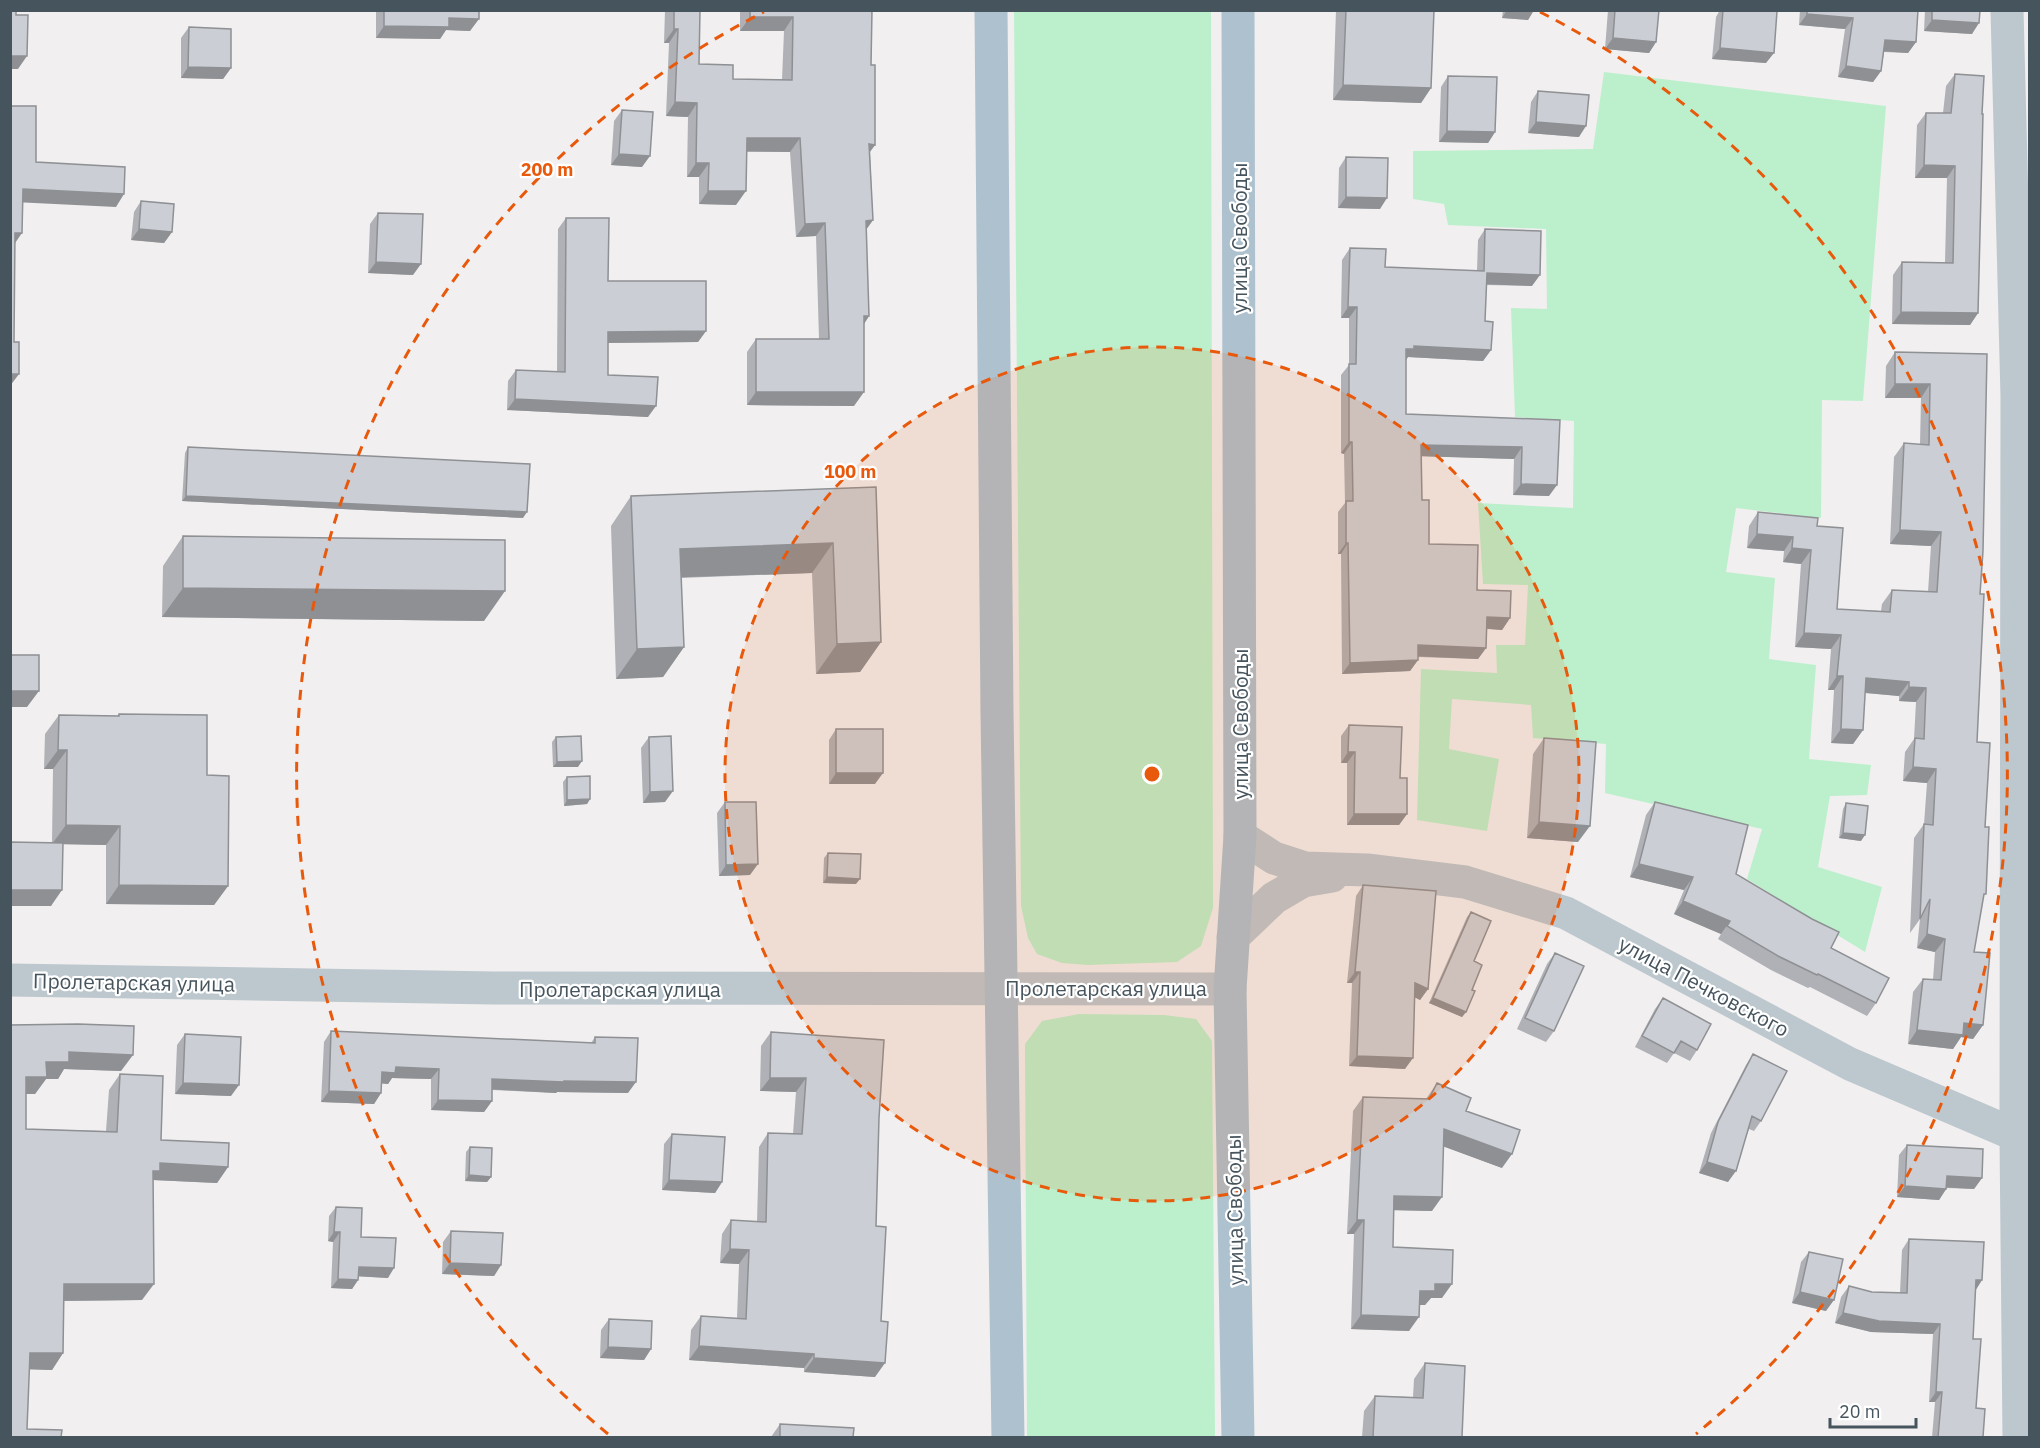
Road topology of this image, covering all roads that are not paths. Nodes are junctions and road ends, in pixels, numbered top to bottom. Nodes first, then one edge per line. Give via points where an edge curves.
1 (992, 10) edge
2 (1238, 10) edge
3 (2007, 10) edge
4 (1240, 836) junction
5 (1367, 870) junction
6 (1233, 937) junction
7 (10, 980) edge
8 (1002, 987) junction
9 (1230, 988) junction
10 (2023, 1139) edge
11 (1008, 1437) edge
12 (1238, 1437) edge
13 (2019, 1437) edge

1 - 8 main road
2 - 4 main road, улица Свободы
3 - 10 street via 2017,396
4 - 5 street via 1274,858 1305,868
4 - 6 main road, улица Свободы
5 - 6 street via 1303,881 1274,898
5 - 10 street, улица Печковского via 1465,882 1566,913 1851,1064
6 - 9 main road, улица Свободы
7 - 8 street, Пролетарская улица via 760,990
8 - 9 street, Пролетарская улица
8 - 11 main road
9 - 12 main road, улица Свободы
10 - 13 street

